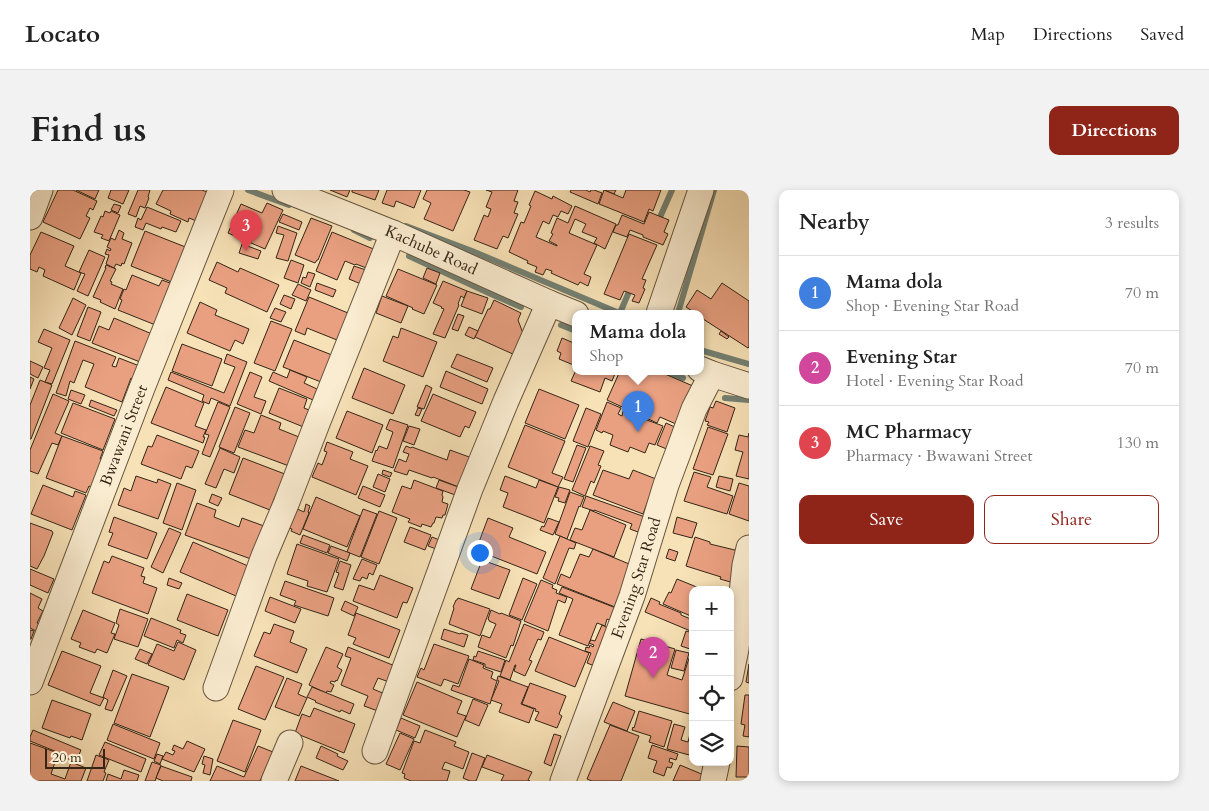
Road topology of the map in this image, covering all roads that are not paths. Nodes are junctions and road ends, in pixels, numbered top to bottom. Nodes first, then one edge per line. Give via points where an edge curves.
1 (40, 190) edge
2 (221, 190) edge
3 (285, 190) edge
4 (701, 190) edge
5 (30, 217) edge
6 (392, 233) junction
7 (549, 304) junction
8 (660, 310) edge
9 (572, 313) edge
10 (706, 372) edge
11 (749, 386) edge
12 (749, 548) edge
13 (730, 676) edge
14 (30, 682) edge
15 (216, 688) dead end
16 (290, 743) dead end
17 (375, 751) dead end
18 (716, 766) edge
19 (274, 781) edge
20 (563, 781) edge
21 (713, 781) edge

1 - 5 street
2 - 14 street, Bwawani Street
3 - 6 street, Kachube Road
4 - 8 street
6 - 7 street, Kachube Road
6 - 15 street via 261,564
7 - 9 street, Kachube Road
7 - 17 street via 470,489
10 - 11 street
10 - 20 street, Evening Star Road via 666,485 632,596
12 - 13 street
16 - 19 street
18 - 21 street

